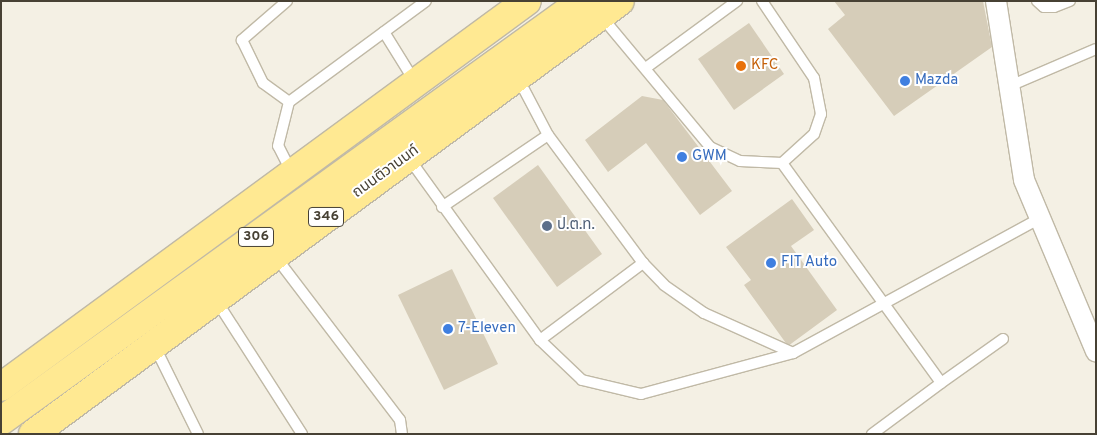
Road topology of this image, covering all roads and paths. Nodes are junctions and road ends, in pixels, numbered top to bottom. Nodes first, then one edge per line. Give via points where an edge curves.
1 (287, 1) edge
2 (426, 1) edge
3 (527, 1) edge
4 (737, 1) edge
5 (762, 1) edge
6 (996, 1) edge
7 (1037, 1) edge
8 (1070, 1) edge
9 (601, 6) edge
10 (384, 32) junction
11 (1096, 48) edge
12 (514, 66) junction
13 (647, 68) junction
14 (416, 83) junction
15 (1012, 85) junction
16 (289, 102) junction
17 (548, 136) junction
18 (408, 156) junction
19 (782, 163) junction
20 (293, 175) junction
21 (442, 207) junction
22 (1039, 219) junction
23 (275, 255) junction
24 (643, 263) junction
25 (214, 298) junction
26 (886, 300) junction
27 (1004, 339) dead end
28 (540, 340) junction
29 (153, 344) junction
30 (1096, 351) edge
31 (793, 353) junction
32 (941, 383) junction
33 (1, 387) edge
34 (1, 421) edge
35 (33, 434) edge
36 (198, 434) edge
37 (302, 434) edge
38 (402, 434) edge
39 (872, 434) edge

1 - 16 lane via 242,40 263,83
2 - 10 lane
3 - 14 main road
4 - 13 lane
5 - 19 lane via 814,78 820,114 814,134
6 - 15 street
7 - 8 lane via 1044,8 1054,8
9 - 12 main road, 306
9 - 13 lane
10 - 14 lane
10 - 16 lane
11 - 15 lane
12 - 17 lane
12 - 18 main road, ถนนติวานนท์ / 346
12 - 34 main road, 306
13 - 19 lane via 710,147 740,161
14 - 20 main road
15 - 22 street via 1021,171
16 - 20 lane via 278,146
17 - 21 lane
17 - 24 lane
18 - 21 lane
18 - 23 main road, ถนนติวานนท์ / 346
19 - 26 lane
20 - 33 main road
21 - 28 lane
22 - 26 lane
22 - 30 street
23 - 25 main road, ถนนติวานนท์ / 346
23 - 38 lane via 400,420
24 - 28 lane
24 - 31 lane via 664,286 704,313
25 - 29 main road, ถนนติวานนท์ / 346
25 - 37 lane
26 - 31 lane
26 - 32 lane
27 - 32 lane
28 - 31 lane via 582,380 641,394
29 - 35 main road, ถนนติวานนท์ / 346
29 - 36 lane
32 - 39 lane

